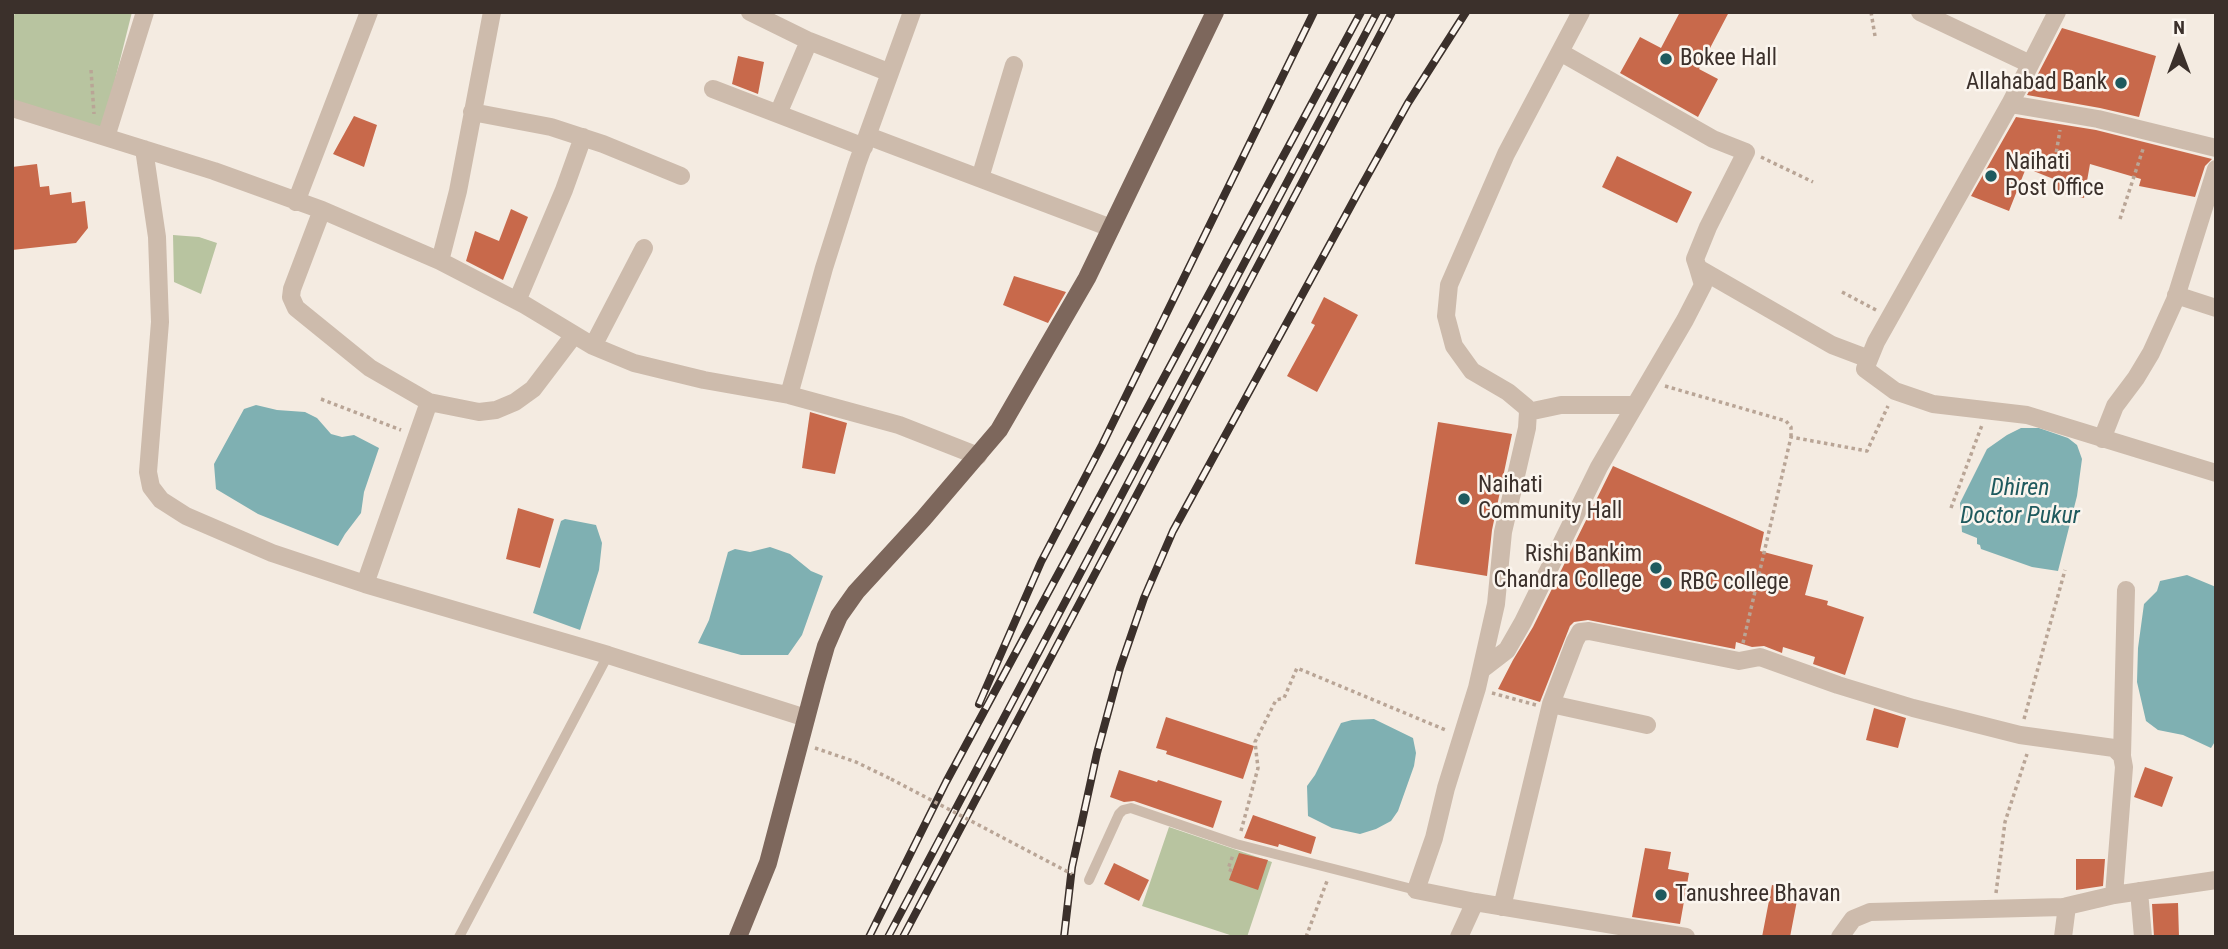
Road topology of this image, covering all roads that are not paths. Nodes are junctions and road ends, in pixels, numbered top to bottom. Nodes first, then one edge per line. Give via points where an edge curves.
1 (145, 12) edge
2 (369, 12) edge
3 (492, 12) edge
4 (750, 12) edge
5 (912, 12) edge
6 (1215, 12) edge
7 (1581, 12) edge
8 (1920, 12) edge
9 (2057, 12) edge
10 (809, 41) junction
11 (1560, 52) junction
12 (1014, 65) dead end
13 (2028, 68) junction
14 (888, 72) junction
15 (713, 89) dead end
16 (2010, 104) junction
17 (12, 108) edge
18 (472, 111) junction
19 (778, 114) junction
20 (100, 136) junction
21 (583, 137) junction
22 (866, 142) junction
23 (2216, 148) edge
24 (144, 149) junction
25 (2216, 169) edge
26 (681, 176) dead end
27 (980, 178) junction
28 (296, 202) junction
29 (321, 211) junction
30 (2208, 225) edge
31 (1111, 228) junction
32 (644, 248) dead end
33 (440, 261) junction
34 (1698, 268) junction
35 (2176, 295) junction
36 (517, 301) junction
37 (2216, 308) edge
38 (574, 335) junction
39 (593, 345) junction
40 (1869, 359) junction
41 (789, 395) junction
42 (429, 402) junction
43 (1634, 405) junction
44 (1528, 412) junction
45 (2102, 439) junction
46 (978, 456) junction
47 (2216, 473) edge
48 (365, 584) junction
49 (2126, 590) dead end
50 (608, 655) junction
51 (1481, 670) junction
52 (1550, 706) junction
53 (806, 718) junction
54 (1647, 725) dead end
55 (2122, 756) junction
56 (1089, 880) dead end
57 (2216, 880) edge
58 (1416, 890) junction
59 (2139, 891) junction
60 (2114, 895) junction
61 (1475, 902) junction
62 (2067, 906) junction
63 (1502, 907) junction
64 (458, 937) edge
65 (738, 937) edge
66 (1459, 937) edge
67 (1686, 937) edge
68 (1840, 937) edge
69 (2063, 937) edge
70 (2143, 937) edge

1 - 20 street
2 - 28 street
3 - 18 street
4 - 10 street
5 - 14 street
6 - 31 main road
7 - 11 street
8 - 13 street
9 - 13 street
10 - 14 street
10 - 19 street
11 - 34 street via 1713,139 1753,154 1708,227 1695,259
11 - 44 street via 1506,154 1449,285 1446,316 1454,346 1472,371 1508,392
12 - 27 street
13 - 16 street
14 - 22 street
15 - 19 street
16 - 23 street
16 - 40 street
17 - 20 street
18 - 21 street
18 - 33 street
19 - 22 street
20 - 24 street
21 - 26 street
21 - 36 street
22 - 27 street
22 - 41 street
24 - 28 street
24 - 48 street via 157,237 160,321 148,457 151,487 161,500 186,516 272,553
25 - 30 street
27 - 31 street
28 - 29 street
29 - 33 street
29 - 42 street via 292,289 296,308 370,368
30 - 35 street
31 - 46 main road via 1049,348
32 - 39 street
33 - 36 street
34 - 40 street via 1832,345
34 - 43 street via 1703,285
35 - 37 street
35 - 45 street via 2151,353 2115,406
36 - 38 street
38 - 39 street
38 - 42 street via 533,389 515,402 479,412
39 - 41 street via 668,372
40 - 45 street via 1865,369 1895,391 1933,404 2027,415
41 - 46 street via 899,425
42 - 48 street
43 - 44 street via 1561,405
43 - 51 street via 1507,650
44 - 51 street
45 - 47 street
46 - 53 main road via 839,616
48 - 50 street
49 - 55 street
50 - 53 street
50 - 64 lane
51 - 58 street
52 - 54 street
52 - 55 street via 1580,632 1589,631 1739,662 1760,657 1900,704 2026,736 2114,748
52 - 63 street
53 - 65 main road via 768,863
55 - 60 street
56 - 58 lane via 1119,814 1131,808 1236,844
57 - 59 street
58 - 61 street
59 - 60 street
59 - 70 street
60 - 62 street
61 - 63 street
61 - 66 street
62 - 68 street via 1870,912 1853,919
62 - 69 street
63 - 67 street

